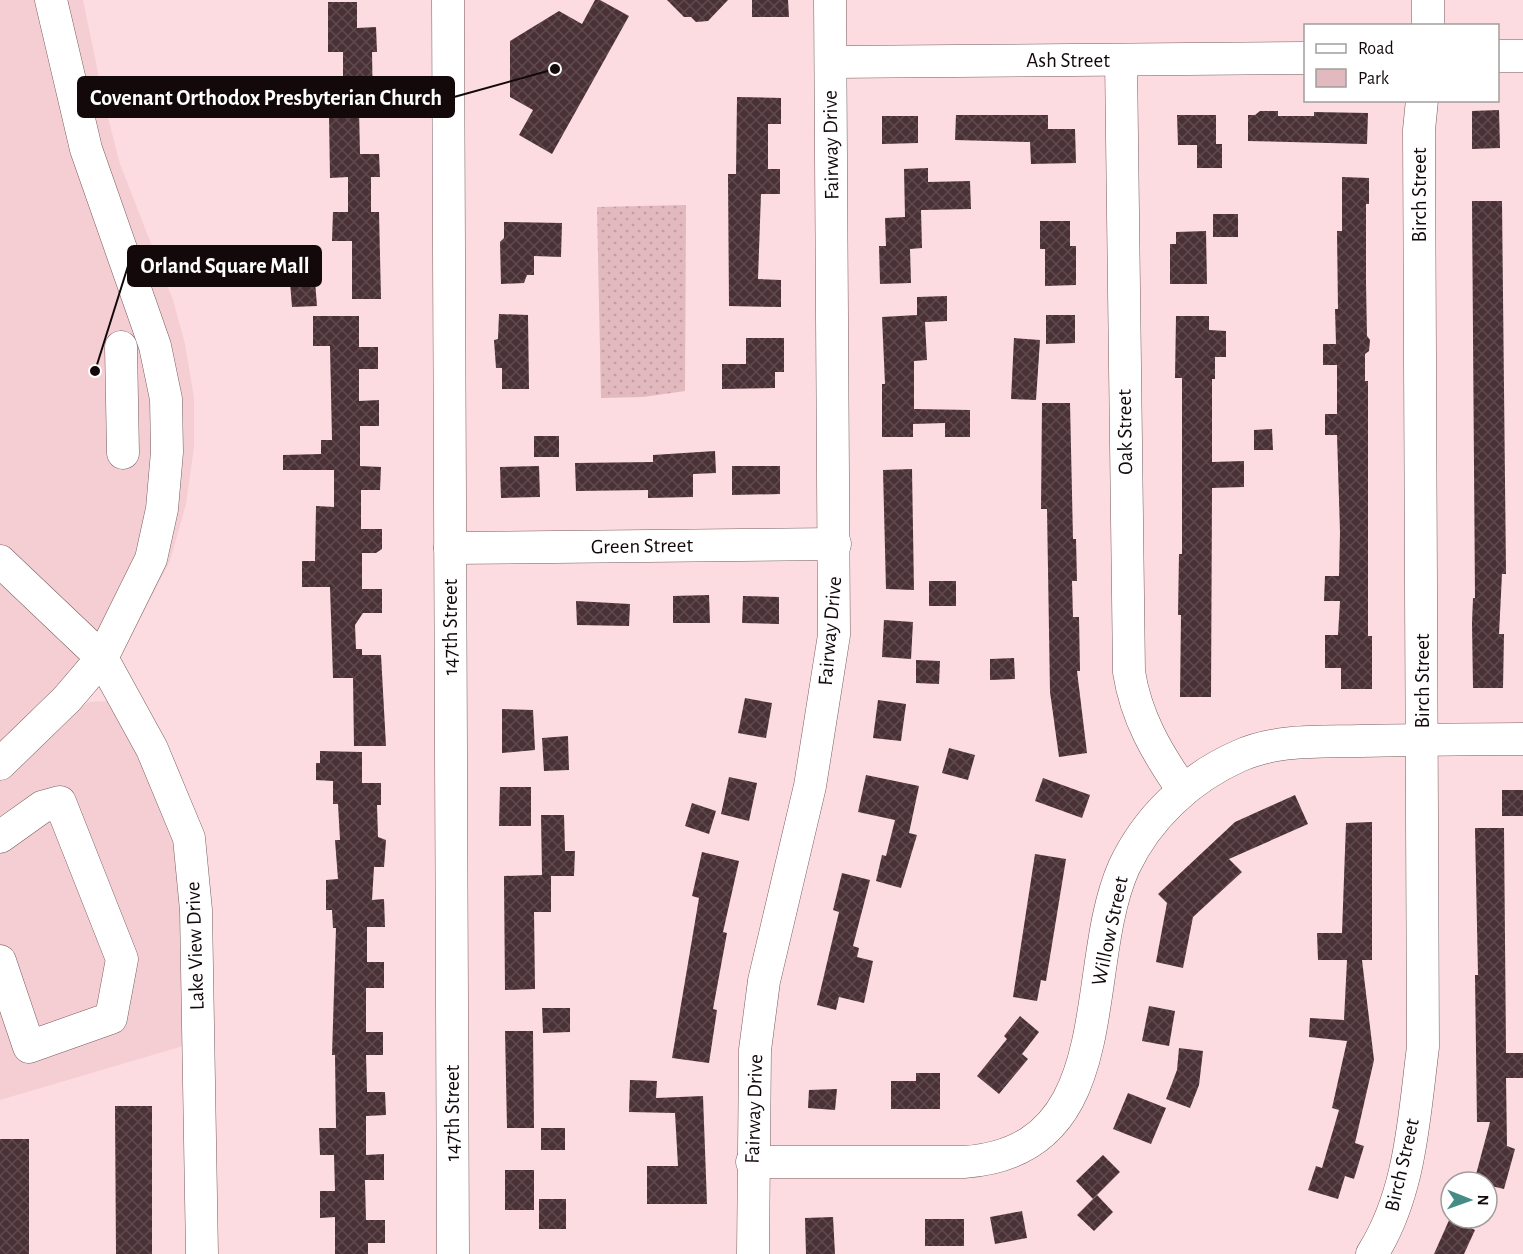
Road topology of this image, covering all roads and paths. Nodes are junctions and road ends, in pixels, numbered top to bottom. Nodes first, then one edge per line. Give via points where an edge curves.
1 (51, 0) edge
2 (448, 0) edge
3 (830, 0) edge
4 (1428, 0) edge
5 (1428, 24) edge
6 (1499, 56) edge
7 (1523, 56) edge
8 (1304, 58) edge
9 (1121, 60) junction
10 (831, 62) junction
11 (1422, 102) edge
12 (121, 347) dead end
13 (123, 453) dead end
14 (835, 544) junction
15 (450, 548) junction
16 (0, 561) edge
17 (102, 658) junction
18 (1523, 739) edge
19 (1422, 740) junction
20 (0, 764) edge
21 (1183, 790) junction
22 (0, 837) edge
23 (0, 961) edge
24 (752, 1162) junction
25 (202, 1254) edge
26 (453, 1254) edge
27 (753, 1254) edge
28 (1372, 1254) edge

1 - 17 street via 86,149 156,346 166,399 162,509 151,559
2 - 15 street, 147th Street
3 - 10 street, Fairway Drive
4 - 5 street
6 - 7 street
8 - 9 street, Ash Street
9 - 10 street, Ash Street
9 - 21 street, Oak Street via 1129,672 1133,700 1145,727
10 - 14 street, Fairway Drive
11 - 19 street, Birch Street
12 - 13 street
14 - 15 street, Green Street
14 - 24 street, Fairway Drive via 834,635 810,786 764,981 755,1050
15 - 26 street, 147th Street
16 - 17 street, Lake View Drive
17 - 20 street via 67,699
17 - 25 street, Lake View Drive via 152,749 189,838 196,910
18 - 19 street, Willow Street
19 - 21 street, Willow Street via 1297,742 1265,747 1239,755
19 - 28 street, Birch Street via 1424,1047 1410,1151 1396,1203
21 - 24 street, Willow Street via 1156,816 1124,867 1114,897 1079,1081 1054,1122 1031,1142 985,1161
22 - 23 street via 42,807 60,802 122,959 111,1018 29,1047
24 - 27 street, Fairway Drive

